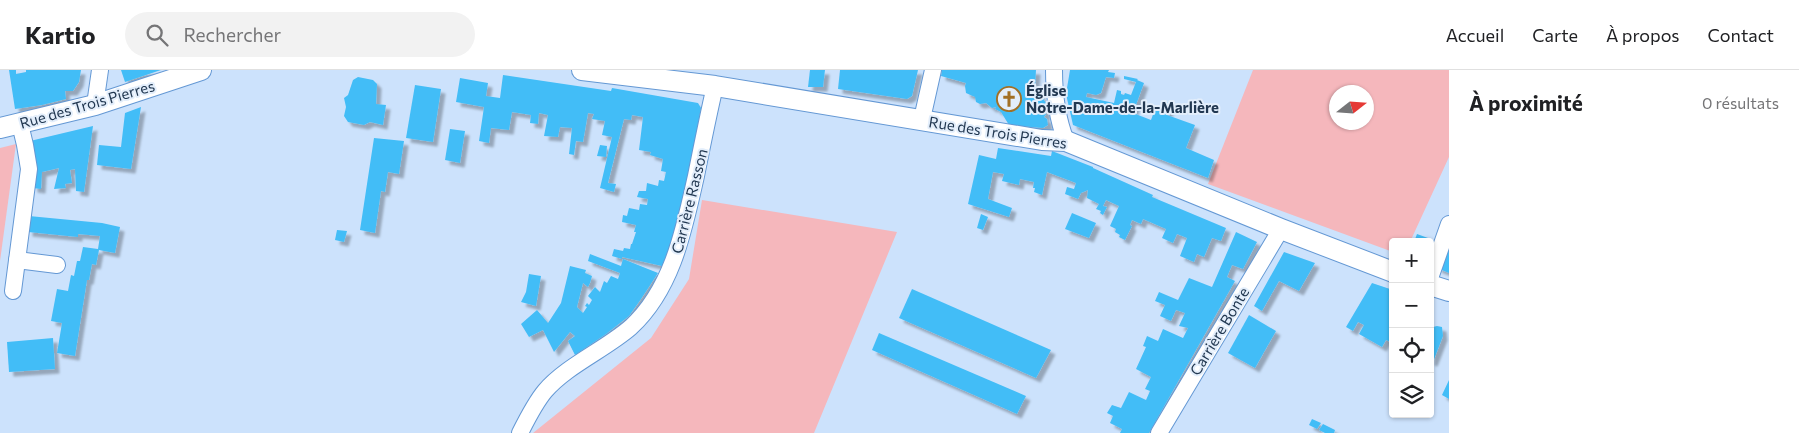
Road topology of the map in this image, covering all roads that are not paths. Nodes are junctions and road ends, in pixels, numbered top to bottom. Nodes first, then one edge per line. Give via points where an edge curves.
1 (100, 70) edge
2 (201, 70) edge
3 (582, 70) edge
4 (933, 70) edge
5 (1054, 70) edge
6 (629, 73) edge
7 (715, 86) junction
8 (94, 105) junction
9 (922, 119) junction
10 (20, 124) junction
11 (0, 128) edge
12 (1066, 141) junction
13 (1449, 224) edge
14 (1281, 230) junction
15 (18, 260) junction
16 (57, 265) dead end
17 (1434, 267) edge
18 (1389, 270) edge
19 (1434, 286) edge
20 (13, 291) dead end
21 (1449, 291) edge
22 (520, 433) edge
23 (1159, 433) edge

1 - 8 street
2 - 8 street, Rue des Trois Pierres
3 - 6 street, Rue des Trois Pierres
4 - 9 street
5 - 12 street via 1058,122
6 - 7 street, Rue des Trois Pierres
7 - 9 street, Rue des Trois Pierres
7 - 22 street, Carrière Rasson via 688,214 677,254 665,280 631,327 546,390
8 - 10 street, Rue des Trois Pierres
9 - 12 street, Rue des Trois Pierres via 1042,140
10 - 11 street, Rue des Trois Pierres
10 - 15 street via 29,169
12 - 14 street, Rue des Trois Pierres
13 - 17 street
14 - 18 street, Rue des Trois Pierres
14 - 23 street, Carrière Bonte
15 - 16 street
15 - 20 street
19 - 21 street

